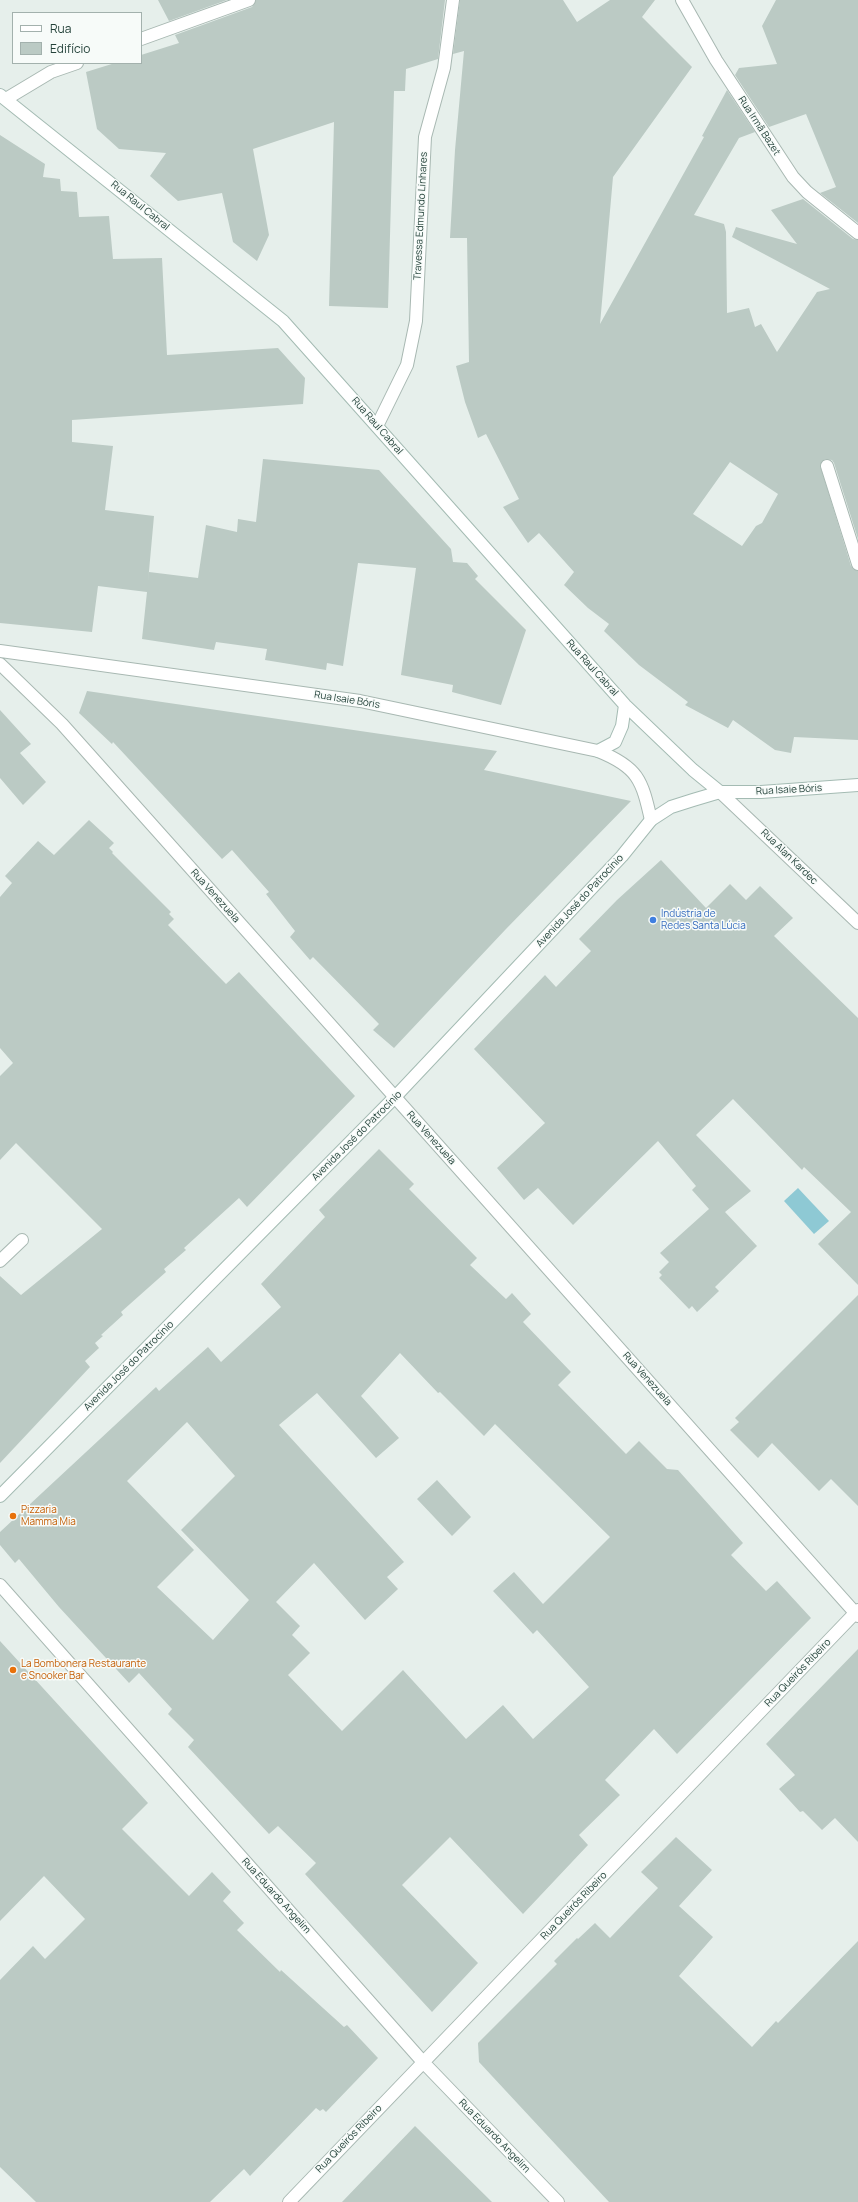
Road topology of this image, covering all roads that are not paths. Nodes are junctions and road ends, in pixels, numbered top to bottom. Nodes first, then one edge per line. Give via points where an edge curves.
1 (249, 0) edge
2 (453, 0) edge
3 (682, 0) edge
4 (142, 40) edge
5 (74, 64) edge
6 (3, 97) edge
7 (858, 233) edge
8 (377, 426) junction
9 (828, 466) dead end
10 (858, 564) edge
11 (0, 651) edge
12 (0, 664) edge
13 (625, 705) junction
14 (598, 751) junction
15 (858, 785) edge
16 (720, 792) junction
17 (651, 820) junction
18 (858, 923) edge
19 (395, 1097) junction
20 (22, 1240) dead end
21 (0, 1261) edge
22 (0, 1496) edge
23 (0, 1585) edge
24 (857, 1613) edge
25 (423, 2062) junction
26 (289, 2202) edge
27 (558, 2202) edge

1 - 4 street
2 - 8 street, Travessa Edmundo Linhares via 444,68 425,137 416,320 407,365
3 - 7 street, Rua Irmã Bazet via 716,60 793,177 806,192
5 - 6 street via 51,72
6 - 8 street, Rua Raul Cabral via 283,321
8 - 13 street, Rua Raul Cabral
9 - 10 street
11 - 14 street, Rua Isaie Bóris via 360,701
12 - 19 street, Rua Venezuela via 62,724
13 - 14 street via 622,726 615,742
13 - 16 street, Rua Raul Cabral via 693,770
14 - 17 street, Rua Isaie Bóris via 619,759 635,773 644,789
15 - 16 street, Rua Isaie Bóris via 762,792
16 - 17 street, Avenida José do Patrocínio via 672,808
16 - 18 street, Rua Alan Kardec
17 - 19 street, Avenida José do Patrocínio via 622,856
19 - 22 street, Avenida José do Patrocínio
19 - 24 street, Rua Venezuela
20 - 21 street
23 - 25 street, Rua Eduardo Angelim
24 - 25 street, Rua Queirós Ribeiro
25 - 26 street, Rua Queirós Ribeiro
25 - 27 street, Rua Eduardo Angelim

